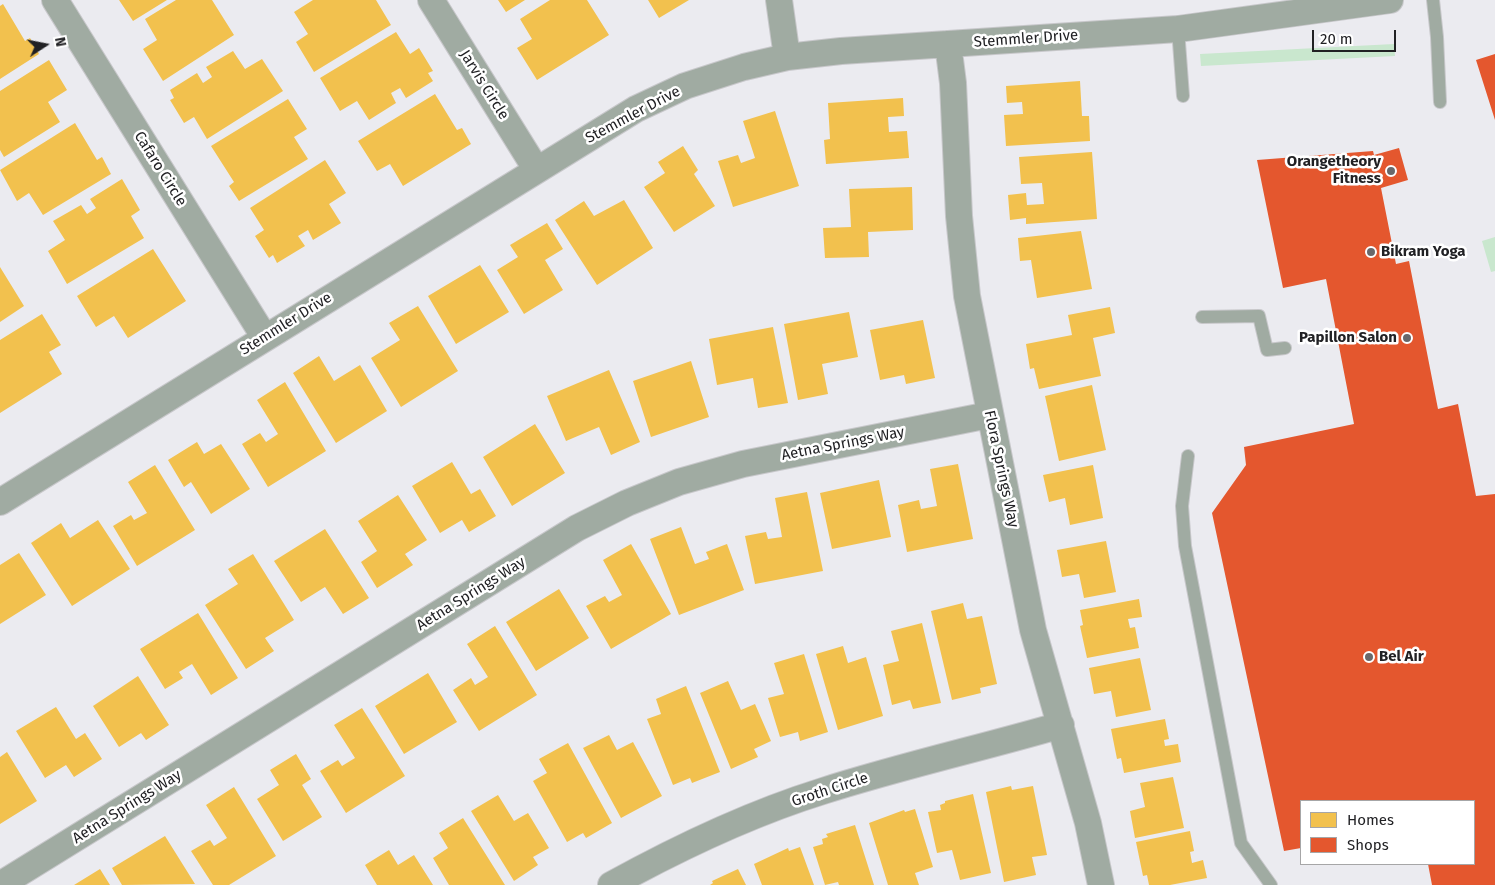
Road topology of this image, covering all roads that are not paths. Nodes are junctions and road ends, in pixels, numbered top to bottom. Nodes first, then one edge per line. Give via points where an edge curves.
1 (56, 0) edge
2 (432, 0) edge
3 (779, 0) edge
4 (1390, 0) edge
5 (1433, 0) edge
6 (1178, 29) junction
7 (948, 44) junction
8 (787, 57) junction
9 (1183, 96) dead end
10 (1440, 102) dead end
11 (536, 169) junction
12 (1202, 317) dead end
13 (265, 338) junction
14 (1284, 348) dead end
15 (989, 415) junction
16 (1188, 456) dead end
17 (0, 502) edge
18 (1061, 725) junction
19 (0, 885) edge
20 (611, 885) edge
21 (1101, 885) edge
22 (1271, 885) edge

1 - 13 street, Cafaro Circle
2 - 11 street, Jarvis Circle
3 - 8 street
4 - 6 street, Stemmler Drive
5 - 10 lane
6 - 7 street, Stemmler Drive
6 - 9 lane
7 - 8 street, Stemmler Drive
7 - 15 street, Flora Springs Way via 967,296
8 - 11 street, Stemmler Drive via 685,86 636,109
11 - 13 street, Stemmler Drive
12 - 14 lane via 1258,316 1268,350
13 - 17 street, Stemmler Drive
15 - 18 street, Flora Springs Way via 1033,630
15 - 19 street, Aetna Springs Way via 743,464 678,482 627,503 577,528
16 - 22 lane via 1182,506 1185,546 1238,824 1242,843
18 - 20 street, Groth Circle via 821,792 736,823
18 - 21 street, Flora Springs Way

